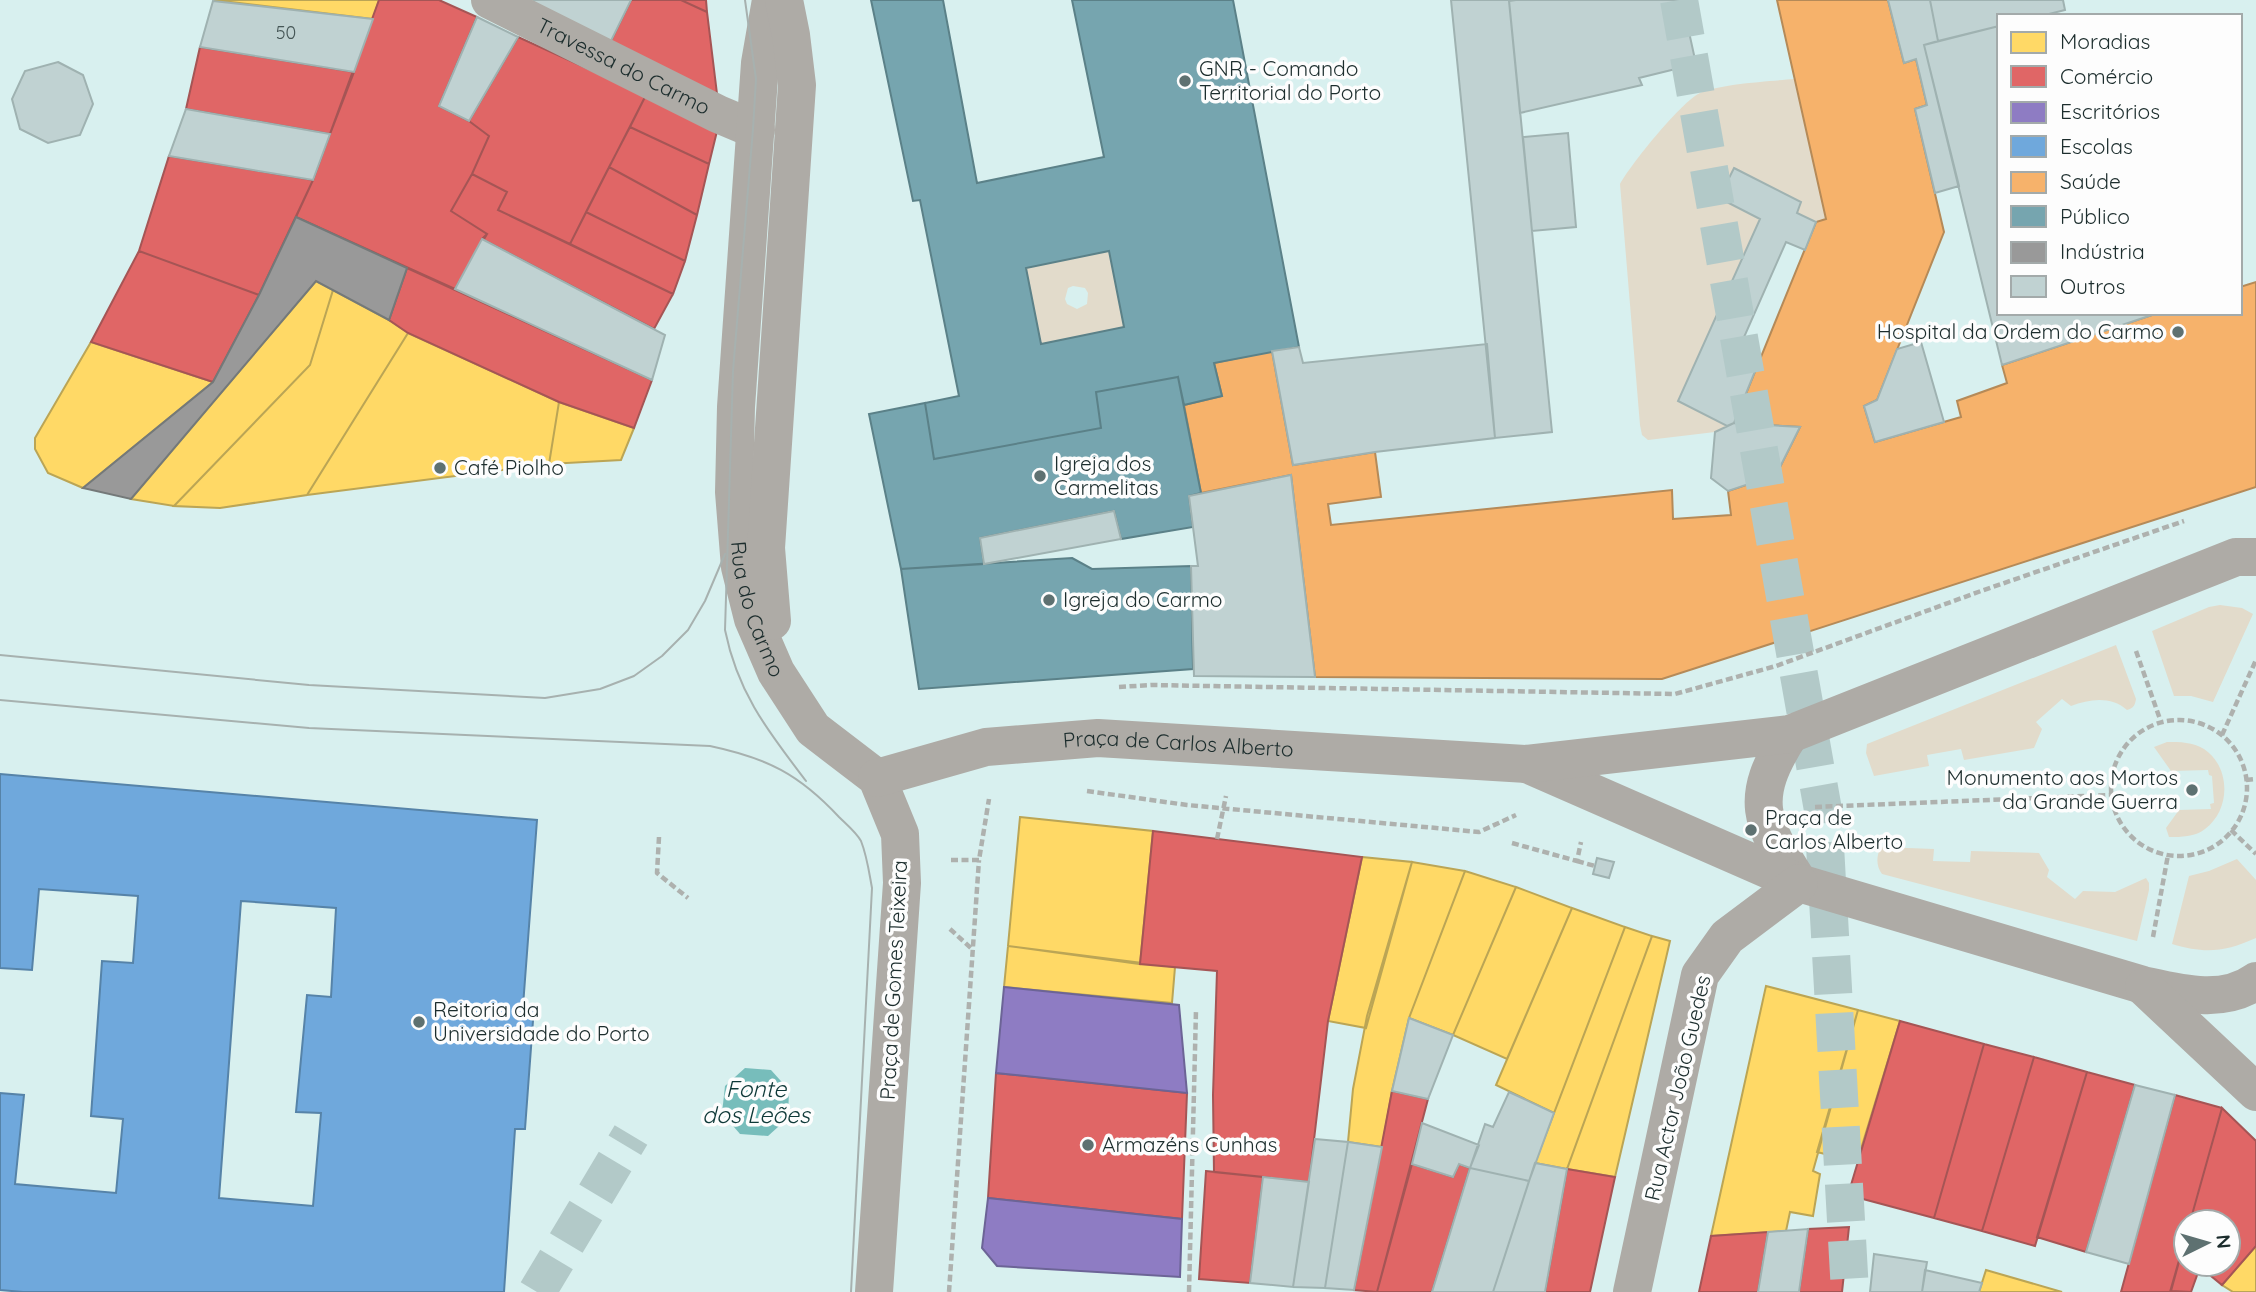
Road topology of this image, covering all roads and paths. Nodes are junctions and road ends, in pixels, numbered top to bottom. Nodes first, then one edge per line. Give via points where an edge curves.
1 (490, 0) edge
2 (771, 0) edge
3 (784, 0) edge
4 (756, 130) junction
5 (2191, 518) dead end
6 (2256, 558) edge
7 (2132, 639) dead end
8 (2256, 660) edge
9 (776, 672) junction
10 (1112, 687) dead end
11 (2161, 723) junction
12 (1790, 734) junction
13 (2222, 735) junction
14 (1527, 764) junction
15 (877, 778) junction
16 (2256, 779) edge
17 (2246, 780) junction
18 (1081, 791) dead end
19 (990, 793) dead end
20 (1226, 794) dead end
21 (2111, 795) junction
22 (1803, 807) dead end
23 (1223, 808) junction
24 (1521, 813) dead end
25 (2231, 830) junction
26 (1584, 833) dead end
27 (659, 838) dead end
28 (1217, 839) dead end
29 (1512, 843) dead end
30 (2256, 854) edge
31 (2168, 855) junction
32 (943, 860) dead end
33 (979, 860) junction
34 (1577, 861) junction
35 (1595, 866) dead end
36 (1799, 883) junction
37 (688, 898) dead end
38 (950, 928) dead end
39 (2151, 948) dead end
40 (972, 949) junction
41 (2256, 981) edge
42 (2143, 985) junction
43 (1196, 1010) dead end
44 (2256, 1092) edge
45 (874, 1292) edge
46 (882, 1292) edge
47 (949, 1292) edge
48 (1189, 1292) edge
49 (1632, 1292) edge

1 - 4 street, Travessa do Carmo
2 - 4 street, Rua do Carmo via 760,63
3 - 9 street, Rua do Carmo via 797,85 766,548
4 - 9 street, Rua do Carmo via 734,492 740,567 753,619
5 - 10 path via 1776,666 1675,694
6 - 12 street, Praça de Carlos Alberto via 2236,558
7 - 11 path
8 - 13 path
9 - 15 street via 813,729
11 - 13 path via 2202,723
11 - 21 path via 2135,735 2120,752 2111,775
12 - 14 street, Praça de Carlos Alberto
12 - 36 street via 1767,776 1765,823
13 - 17 path via 2237,753
14 - 15 street, Praça de Carlos Alberto via 1098,738 986,747
14 - 36 street, Praça de Carlos Alberto
15 - 45 street, Praça de Gomes Teixeira via 900,834 902,883
16 - 17 path
17 - 25 path via 2240,818
18 - 23 path
19 - 33 path
20 - 23 path
21 - 22 path
21 - 31 path via 2118,819 2131,836 2148,849
23 - 24 path via 1479,832
23 - 28 path
25 - 30 path
25 - 31 path via 2210,848 2190,856
26 - 34 path
27 - 37 path via 657,873
29 - 34 path
31 - 39 path
32 - 33 path
33 - 40 path
34 - 35 path
36 - 42 street, Praça de Carlos Alberto
36 - 49 street, Rua Actor João Guedes via 1727,937 1700,975
38 - 40 path
40 - 47 path
41 - 42 street, Praça de Carlos Alberto via 2246,989 2194,997
42 - 44 street
43 - 48 path
45 - 46 street

